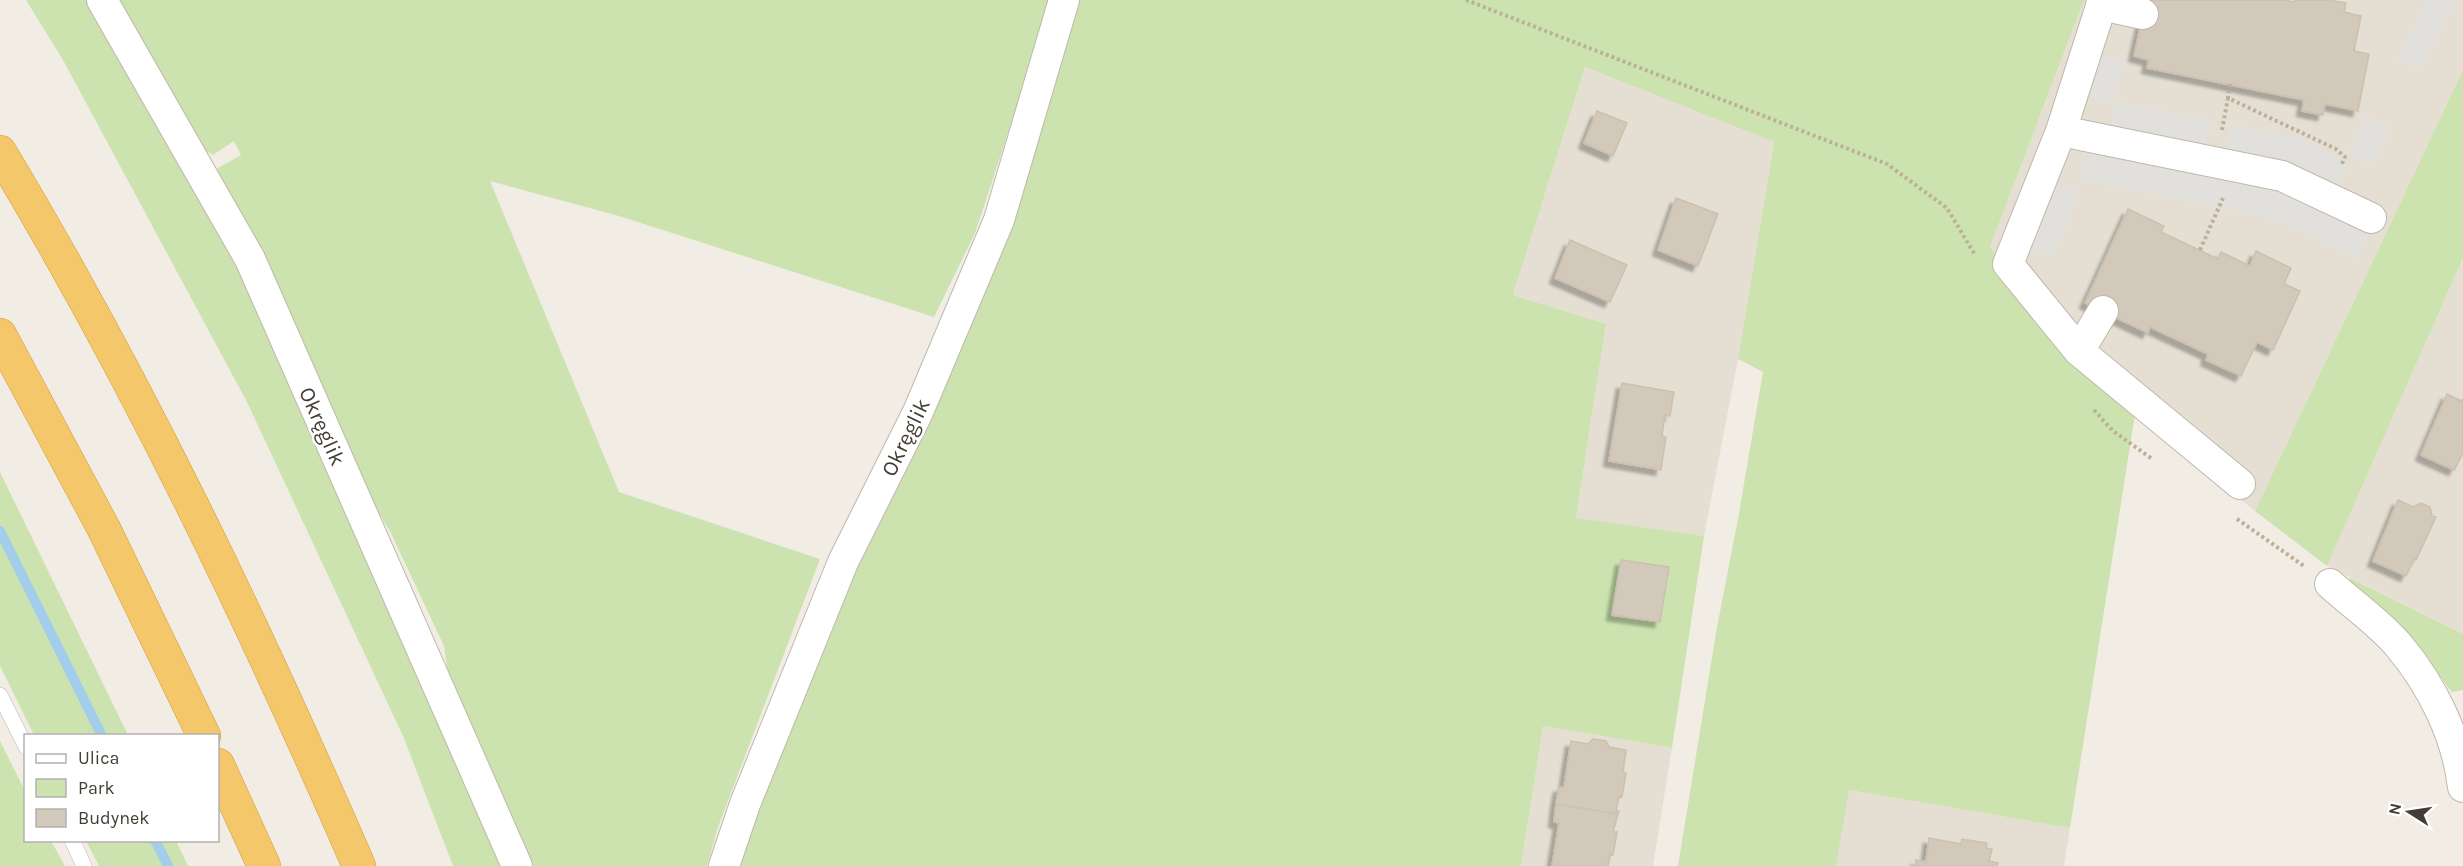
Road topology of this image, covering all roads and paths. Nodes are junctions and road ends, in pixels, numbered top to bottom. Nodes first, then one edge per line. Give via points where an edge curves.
1 (102, 0) edge
2 (1064, 0) edge
3 (1466, 0) edge
4 (2102, 2) edge
5 (2143, 14) dead end
6 (2230, 84) dead end
7 (2228, 98) junction
8 (2222, 129) dead end
9 (2061, 131) junction
10 (0, 152) edge
11 (2235, 166) junction
12 (2326, 197) junction
13 (2371, 218) dead end
14 (2200, 250) dead end
15 (1976, 256) dead end
16 (2103, 311) dead end
17 (0, 335) edge
18 (2079, 351) junction
19 (2089, 405) dead end
20 (2160, 465) dead end
21 (2240, 484) dead end
22 (2235, 518) dead end
23 (2330, 584) joint
24 (0, 695) edge
25 (204, 734) edge
26 (24, 743) edge
27 (219, 767) edge
28 (2463, 787) edge
29 (73, 842) edge
30 (84, 866) edge
31 (264, 866) edge
32 (359, 866) edge
33 (517, 866) edge
34 (724, 866) edge

1 - 33 street, Okręglik via 250,259
2 - 34 street, Okręglik via 999,220 918,412 843,562 745,804
3 - 15 path via 1887,164 1947,208
4 - 5 street
4 - 9 street
6 - 7 path
7 - 8 path
7 - 12 path via 2336,149 2345,157
9 - 11 street
9 - 18 street via 2008,264
10 - 32 highway via 183,484 292,712
11 - 12 street via 2282,176
11 - 14 path
12 - 13 street
16 - 18 street
17 - 25 highway via 104,529
18 - 21 street
19 - 20 path via 2113,431
22 - 23 path
23 - 28 street via 2398,645 2435,699 2460,762
24 - 26 lane
27 - 31 highway
29 - 30 lane

